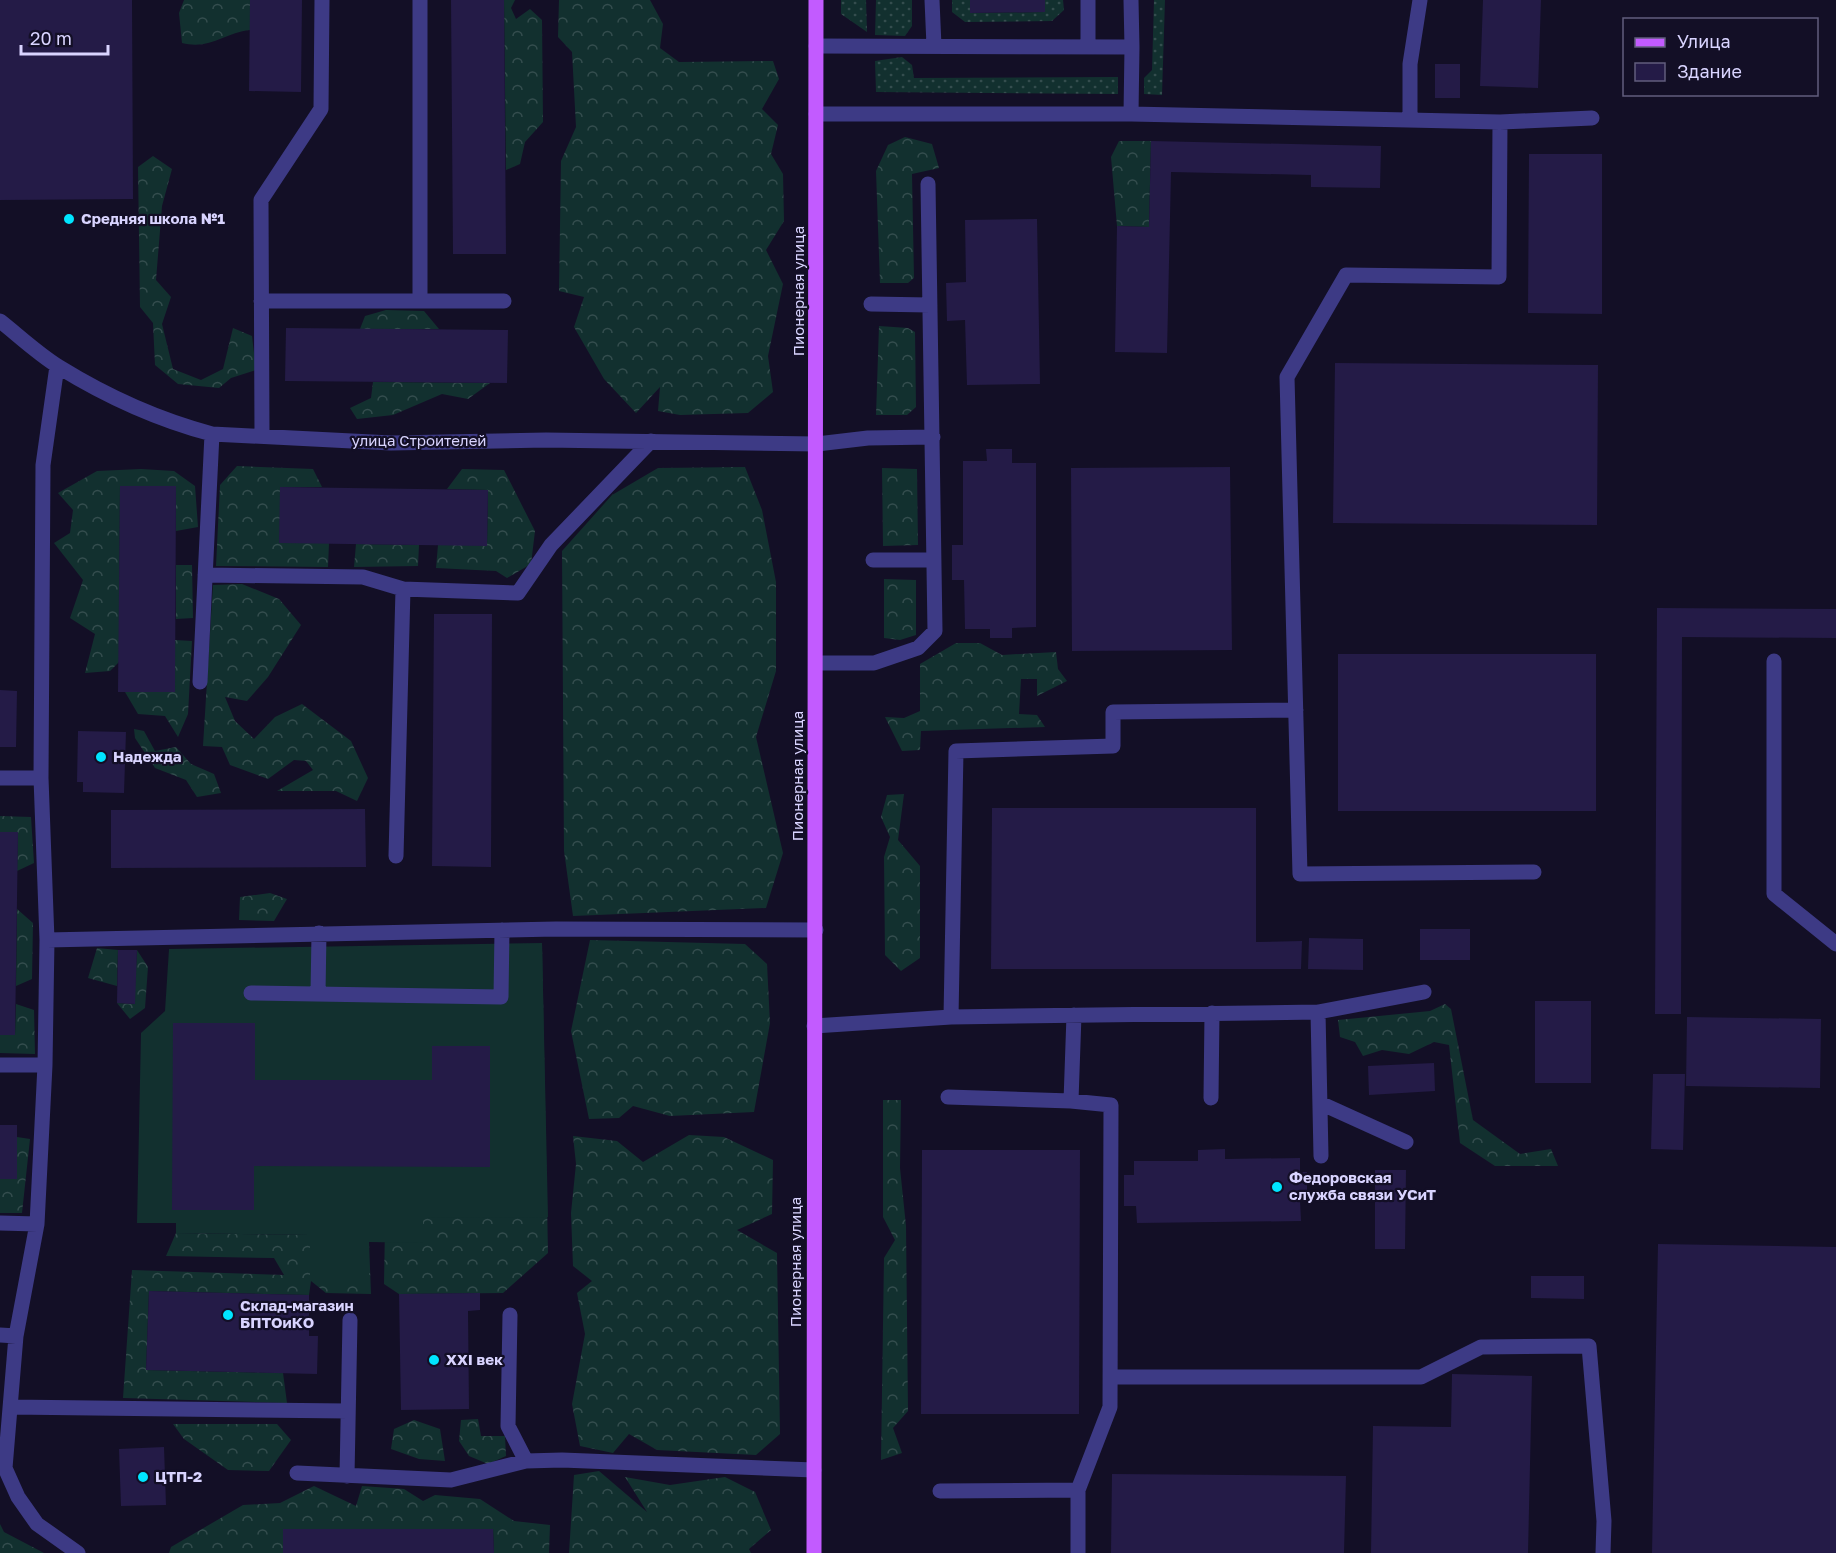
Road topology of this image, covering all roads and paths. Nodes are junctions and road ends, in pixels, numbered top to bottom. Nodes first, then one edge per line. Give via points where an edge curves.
1 (322, 0) edge
2 (420, 0) edge
3 (816, 0) edge
4 (932, 0) edge
5 (1088, 0) edge
6 (1131, 0) edge
7 (1420, 0) edge
8 (816, 46) junction
9 (934, 46) junction
10 (1088, 47) junction
11 (1131, 47) junction
12 (816, 114) junction
13 (1131, 114) junction
14 (1592, 118) dead end
15 (1410, 119) junction
16 (1500, 122) junction
17 (928, 184) dead end
18 (420, 299) junction
19 (504, 300) dead end
20 (261, 301) junction
21 (871, 304) dead end
22 (930, 305) junction
23 (0, 321) edge
24 (57, 366) junction
25 (212, 434) junction
26 (262, 435) junction
27 (933, 437) junction
28 (651, 441) junction
29 (817, 444) junction
30 (873, 560) dead end
31 (934, 560) junction
32 (205, 575) junction
33 (403, 589) junction
34 (1774, 661) dead end
35 (816, 663) junction
36 (200, 682) dead end
37 (1296, 710) junction
38 (0, 778) edge
39 (41, 778) junction
40 (396, 856) dead end
41 (1534, 872) dead end
42 (502, 930) junction
43 (816, 930) junction
44 (319, 933) junction
45 (47, 940) junction
46 (1836, 944) edge
47 (1424, 992) dead end
48 (250, 993) dead end
49 (318, 994) junction
50 (1318, 1012) junction
51 (1212, 1013) junction
52 (1074, 1015) junction
53 (951, 1017) junction
54 (814, 1026) junction
55 (0, 1065) edge
56 (45, 1065) junction
57 (948, 1097) dead end
58 (1211, 1098) dead end
59 (1071, 1101) junction
60 (1320, 1103) junction
61 (1406, 1142) dead end
62 (1321, 1156) dead end
63 (0, 1223) edge
64 (37, 1224) junction
65 (510, 1315) dead end
66 (350, 1320) dead end
67 (0, 1335) edge
68 (16, 1336) junction
69 (1110, 1377) junction
70 (11, 1407) junction
71 (348, 1411) junction
72 (526, 1461) junction
73 (814, 1470) junction
74 (297, 1473) dead end
75 (347, 1476) junction
76 (1078, 1490) junction
77 (940, 1491) dead end
78 (78, 1553) edge
79 (814, 1553) edge
80 (1078, 1553) edge
81 (1603, 1553) edge

1 - 20 street via 321,109 261,200
2 - 18 street
3 - 8 main road, Пионерная улица
4 - 9 street
5 - 10 street
6 - 11 street
7 - 15 street via 1410,64
8 - 9 street
8 - 12 main road, Пионерная улица
9 - 10 street
10 - 11 street
11 - 13 street
12 - 13 street
12 - 29 main road, Пионерная улица
13 - 15 street
14 - 16 street
15 - 16 street
16 - 37 street via 1499,277 1347,275 1287,377
17 - 22 street
18 - 19 street
18 - 20 street
20 - 26 street
21 - 22 street
22 - 27 street
23 - 24 street, улица Строителей
24 - 25 street, улица Строителей via 109,395
24 - 39 street via 43,465
25 - 26 street, улица Строителей
25 - 32 street
26 - 28 street, улица Строителей via 391,443
27 - 29 street, улица Строителей
27 - 31 street
28 - 29 street, улица Строителей
28 - 33 street via 551,545 518,592
29 - 35 main road, Пионерная улица
30 - 31 street
31 - 35 street via 935,631 918,648 874,663
32 - 33 street via 363,577
32 - 36 street
33 - 40 street
34 - 46 street via 1774,894
35 - 43 main road, Пионерная улица
37 - 41 street via 1300,874
37 - 53 street via 1113,712 1113,746 956,751
38 - 39 street
39 - 45 street
42 - 43 street
42 - 44 street
42 - 49 street via 501,997
43 - 54 main road, Пионерная улица
44 - 45 street
44 - 49 street
45 - 56 street
47 - 50 street
48 - 49 street
50 - 51 street
50 - 60 street
51 - 52 street
51 - 58 street
52 - 53 street
52 - 59 street
53 - 54 street
54 - 73 main road, Пионерная улица
55 - 56 street
56 - 64 street
57 - 59 street
59 - 69 street via 1112,1105
60 - 61 street
60 - 62 street
63 - 64 street
64 - 68 street
65 - 72 street via 508,1426
66 - 71 street
67 - 68 street
68 - 70 street
69 - 76 street via 1110,1407
69 - 81 street via 1421,1377 1481,1347 1589,1346 1605,1521
70 - 71 street
70 - 78 street via 5,1468 18,1497 37,1524
71 - 75 street
72 - 73 street
72 - 75 street via 451,1480
73 - 79 main road, Пионерная улица
74 - 75 street
76 - 77 street
76 - 80 street

